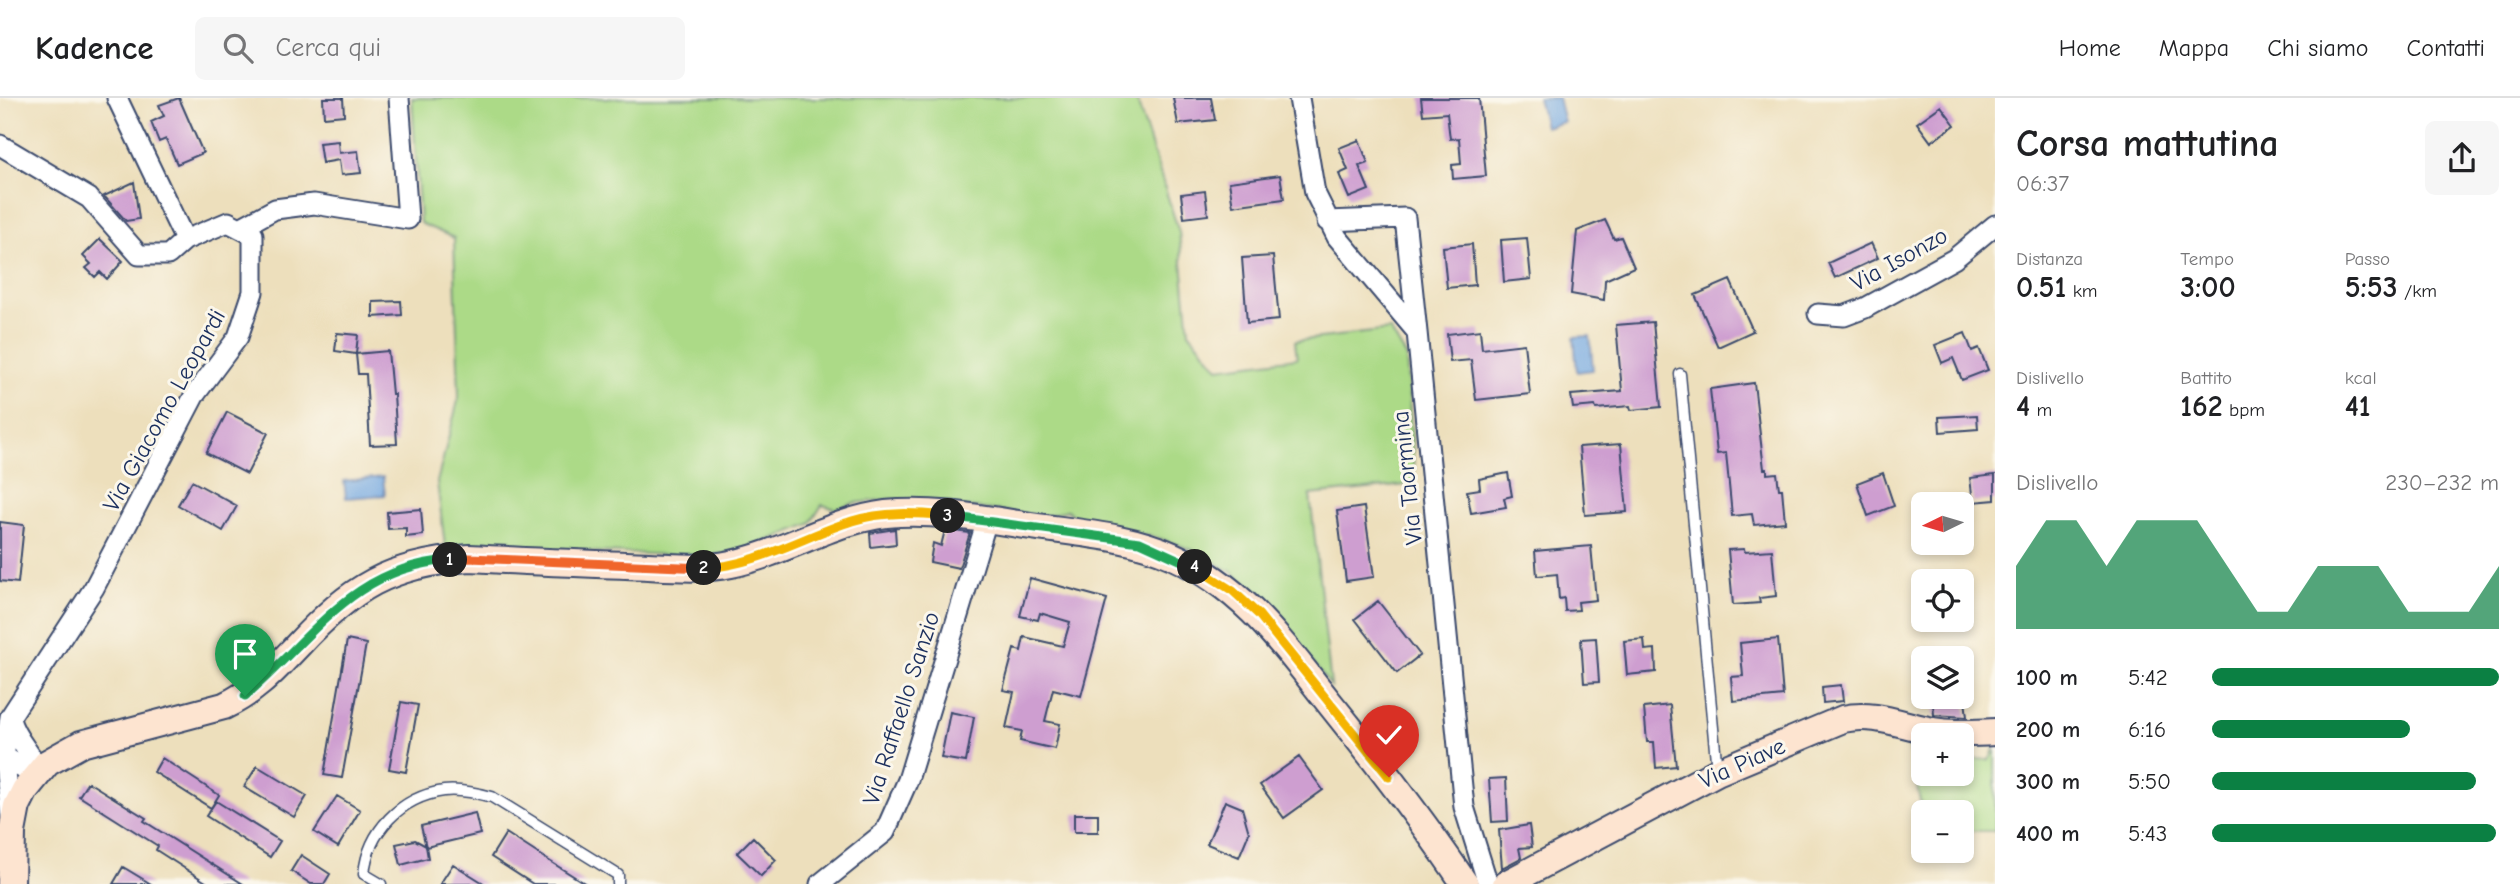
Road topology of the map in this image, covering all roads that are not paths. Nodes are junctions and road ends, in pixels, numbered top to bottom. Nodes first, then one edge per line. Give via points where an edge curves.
1 (117, 98) edge
2 (399, 98) edge
3 (1299, 98) edge
4 (0, 145) edge
5 (1327, 221) junction
6 (1995, 225) edge
7 (240, 228) junction
8 (185, 240) junction
9 (1818, 314) dead end
10 (1417, 332) junction
11 (1680, 374) dead end
12 (987, 520) junction
13 (10, 717) junction
14 (1995, 732) edge
15 (1, 758) edge
16 (33, 761) junction
17 (1717, 772) junction
18 (12, 832) junction
19 (10, 884) edge
20 (381, 884) edge
21 (618, 884) edge
22 (820, 884) edge
23 (1465, 884) edge
24 (1489, 884) edge
25 (1507, 884) edge

1 - 8 street
2 - 7 street via 408,219 314,204 275,209
3 - 5 street via 1315,193
4 - 8 street via 89,198 139,255 168,255
5 - 10 street
5 - 10 street, Via Taormina via 1405,218
6 - 9 street, Via Isonzo via 1954,259 1865,307 1844,316
7 - 8 street via 228,222
7 - 13 street, Via Giacomo Leopardi via 253,235 253,292 237,337 194,396 94,588
10 - 24 street, Via Taormina via 1464,807
11 - 17 lane
12 - 16 main road via 888,514 855,520 759,556 708,568 469,558 404,568 348,597 245,696
12 - 22 street, Via Raffaello Sanzio via 908,780 885,832
12 - 23 main road via 1140,542 1184,561 1233,591 1259,615 1389,777
13 - 15 street, Via Giacomo Leopardi
13 - 16 street via 13,731
14 - 17 main road, Via Piave via 1938,732 1858,716
15 - 16 street via 28,772
15 - 18 street, Via Giacomo Leopardi
16 - 18 main road
17 - 25 main road, Via Piave
18 - 19 main road
20 - 21 lane via 364,874 374,838 405,805 446,791 492,797 618,875

